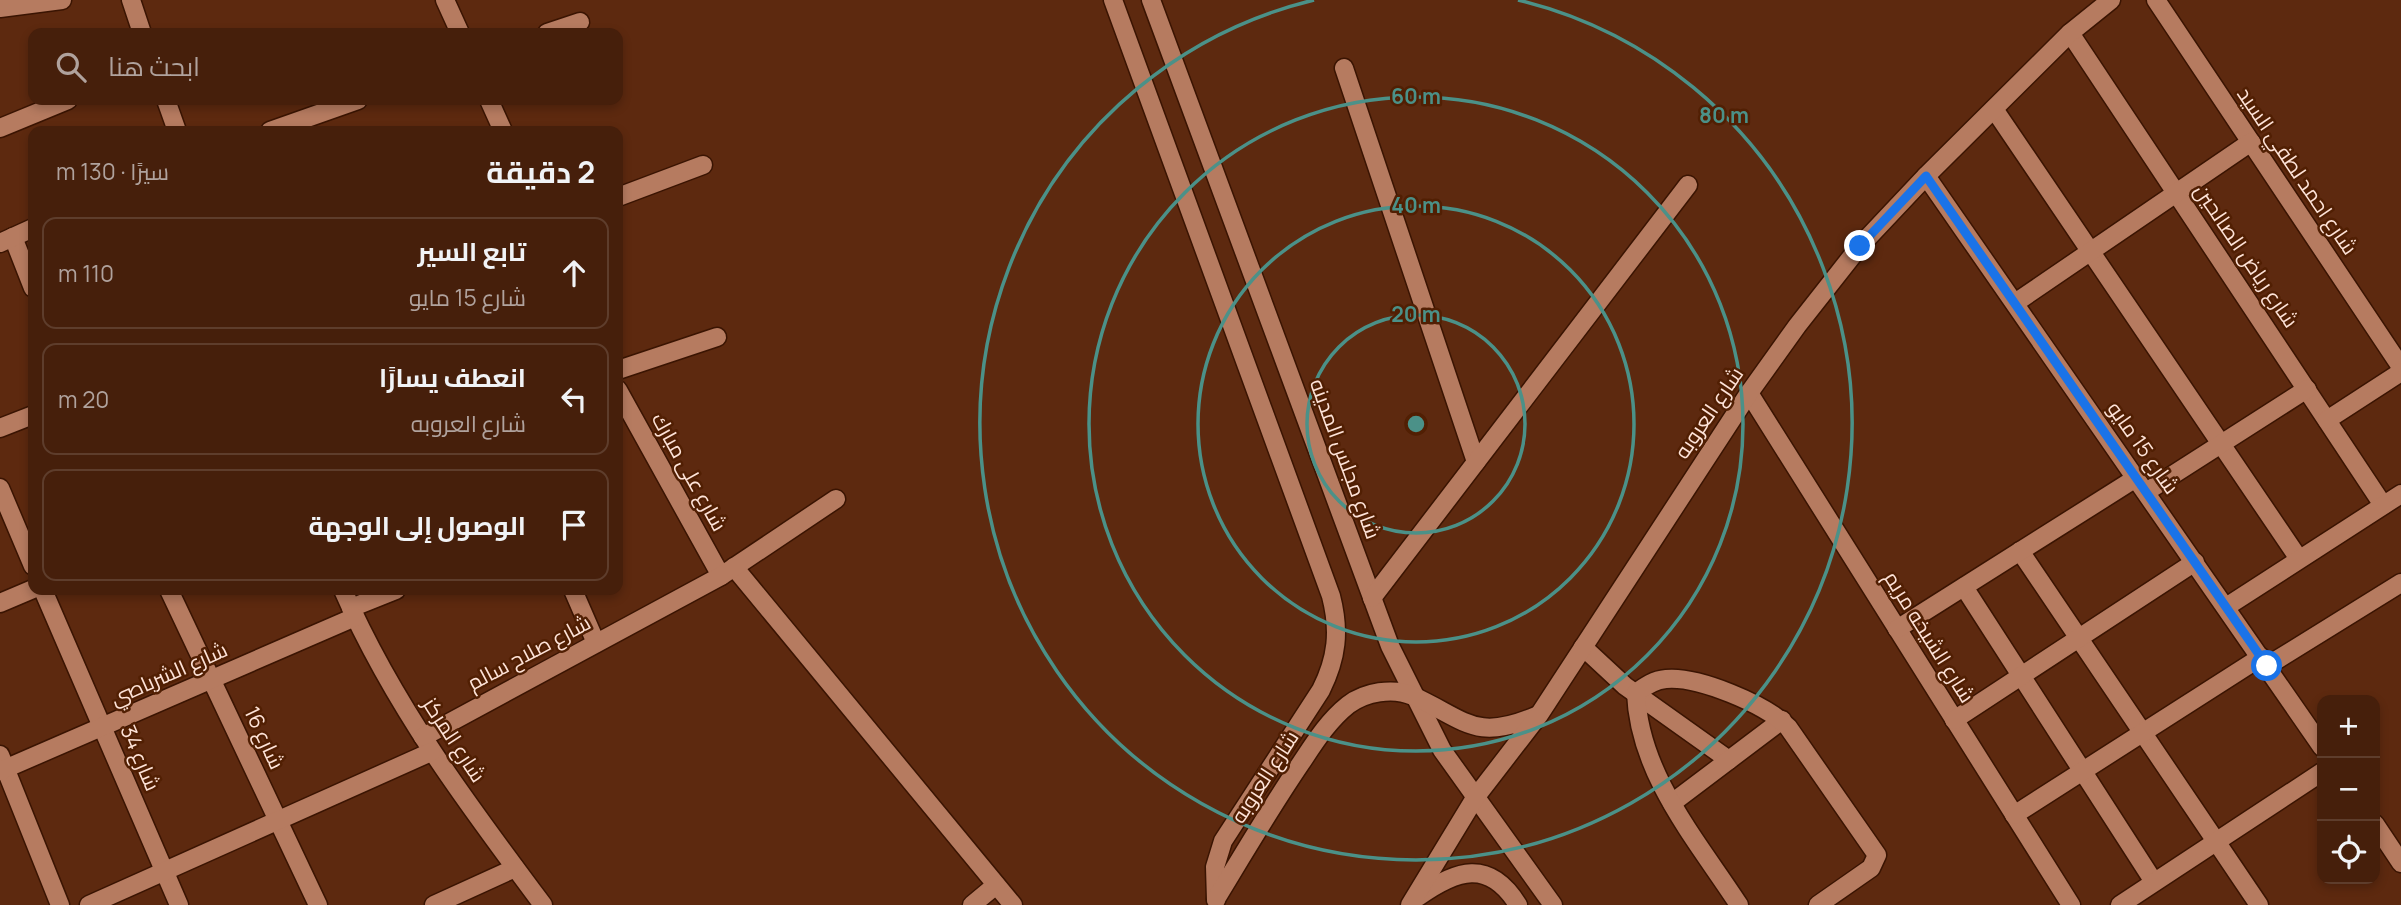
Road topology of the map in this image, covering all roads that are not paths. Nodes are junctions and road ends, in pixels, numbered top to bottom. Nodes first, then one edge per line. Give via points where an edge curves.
1 (62, 0) edge
2 (131, 0) edge
3 (445, 0) edge
4 (1113, 0) edge
5 (1151, 0) edge
6 (2111, 0) edge
7 (2156, 0) edge
8 (0, 8) edge
9 (580, 22) dead end
10 (140, 28) edge
11 (458, 28) edge
12 (562, 28) edge
13 (2070, 33) junction
14 (1344, 68) dead end
15 (56, 105) edge
16 (168, 105) edge
17 (344, 105) edge
18 (491, 105) edge
19 (1994, 109) junction
20 (175, 126) edge
21 (284, 126) edge
22 (501, 126) edge
23 (0, 128) edge
24 (2250, 142) junction
25 (702, 165) dead end
26 (1926, 176) junction
27 (1688, 185) dead end
28 (2176, 193) junction
29 (623, 195) edge
30 (28, 230) edge
31 (6, 240) edge
32 (2090, 251) junction
33 (28, 279) edge
34 (2015, 303) junction
35 (717, 337) dead end
36 (623, 368) edge
37 (2401, 370) edge
38 (2306, 389) junction
39 (1749, 393) junction
40 (623, 398) edge
41 (28, 417) edge
42 (2327, 420) junction
43 (0, 428) edge
44 (2220, 444) junction
45 (1476, 462) junction
46 (2141, 485) junction
47 (0, 488) edge
48 (2401, 494) edge
49 (836, 499) dead end
50 (2384, 505) junction
51 (2020, 551) junction
52 (28, 554) edge
53 (2299, 559) junction
54 (2195, 562) junction
55 (728, 571) junction
56 (2401, 583) edge
57 (1964, 587) junction
58 (28, 591) edge
59 (45, 595) edge
60 (171, 595) edge
61 (345, 595) edge
62 (386, 595) edge
63 (575, 595) edge
64 (1372, 598) junction
65 (0, 603) edge
66 (2226, 607) junction
67 (353, 612) junction
68 (1897, 629) junction
69 (2079, 638) junction
70 (596, 643) junction
71 (1583, 647) junction
72 (2264, 661) junction
73 (2021, 676) junction
74 (212, 679) junction
75 (1636, 693) junction
76 (1415, 697) junction
77 (1539, 715) junction
78 (1782, 720) junction
79 (1954, 720) junction
80 (102, 727) junction
81 (2142, 732) junction
82 (2317, 740) edge
83 (427, 744) junction
84 (1729, 760) junction
85 (2, 765) edge
86 (2082, 771) junction
87 (2317, 775) edge
88 (1475, 798) junction
89 (1672, 803) junction
90 (2014, 815) junction
91 (278, 820) junction
92 (2380, 832) edge
93 (2216, 842) junction
94 (2401, 863) edge
95 (515, 868) junction
96 (164, 871) junction
97 (2154, 883) junction
98 (996, 885) junction
99 (463, 899) edge
100 (1214, 902) edge
101 (1411, 903) edge
102 (60, 905) edge
103 (89, 905) edge
104 (178, 905) edge
105 (318, 905) edge
106 (434, 905) edge
107 (542, 905) edge
108 (972, 905) edge
109 (1013, 905) edge
110 (1518, 905) edge
111 (1553, 905) edge
112 (1739, 905) edge
113 (1818, 905) edge
114 (2071, 905) edge
115 (2120, 905) edge
116 (2259, 905) edge

1 - 8 street
2 - 10 street
3 - 11 street
4 - 100 street via 1337,620 1332,668 1321,691 1223,841 1215,867
5 - 64 street, شارع مجلس المدينه
6 - 13 street, شارع العروبه
7 - 24 street, شارع احمد لطفي السيد
9 - 12 street
13 - 19 street, شارع العروبه
13 - 28 street, شارع رياض الصالحين
14 - 45 street
15 - 23 street
16 - 20 street
17 - 21 street
18 - 22 street
19 - 26 street, شارع العروبه
19 - 32 street
24 - 28 street
24 - 37 street, شارع احمد لطفي السيد
25 - 29 street
26 - 34 street, شارع 15 مايو
26 - 39 street, شارع العروبه via 1860,246
27 - 45 street
28 - 32 street
28 - 38 street, شارع رياض الصالحين
30 - 31 street
31 - 33 street
32 - 34 street
32 - 44 street
34 - 46 street, شارع 15 مايو
35 - 36 street
37 - 42 street
38 - 42 street, شارع رياض الصالحين
38 - 44 street
39 - 68 street, شارع الشيخه مريم
39 - 71 street, شارع العروبه
40 - 55 street, شارع على مبارك
41 - 43 street
42 - 50 street, شارع رياض الصالحين
44 - 46 street
44 - 53 street
45 - 64 street
46 - 51 street
46 - 54 street, شارع 15 مايو
47 - 52 street
48 - 50 street
49 - 55 street, شارع صلاح سالم
50 - 53 street
51 - 57 street
51 - 69 street
53 - 66 street
54 - 66 street, شارع 15 مايو
54 - 69 street
55 - 70 street, شارع صلاح سالم
55 - 98 street, شارع على مبارك
56 - 72 street
57 - 68 street
57 - 73 street
58 - 65 street
59 - 80 street, شارع 34
60 - 74 street, شارع 16
61 - 67 street, شارع المركز
62 - 67 street, شارع الشرباصي
63 - 70 street
64 - 76 street, شارع مجلس المدينه
66 - 72 street, شارع 15 مايو
67 - 74 street, شارع الشرباصي
67 - 83 street, شارع المركز
68 - 79 street, شارع الشيخه مريم
69 - 73 street
69 - 81 street
70 - 83 street, شارع صلاح سالم
71 - 75 street
71 - 77 street, شارع العروبه
72 - 81 street
72 - 82 street, شارع 15 مايو
73 - 79 street
73 - 86 street
74 - 80 street, شارع الشرباصي
74 - 91 street, شارع 16
75 - 78 street via 1657,681 1684,680 1705,684
75 - 84 street
75 - 89 street via 1650,764
76 - 77 street via 1479,729 1510,727
76 - 88 street, شارع مجلس المدينه via 1442,750
76 - 100 street, شارع العروبه via 1400,691 1374,693 1350,703 1331,720 1273,803
77 - 88 street, شارع العروبه
78 - 84 street
78 - 113 street via 1877,855 1871,868
79 - 90 street, شارع الشيخه مريم
80 - 85 street, شارع الشرباصي
80 - 96 street, شارع 34
81 - 86 street
81 - 93 street
83 - 91 street, شارع صلاح سالم
83 - 95 street, شارع المركز
84 - 89 street
85 - 102 street
86 - 90 street
86 - 97 street
87 - 93 street
88 - 101 street, شارع العروبه
88 - 111 street, شارع مجلس المدينه
89 - 112 street
90 - 114 street, شارع الشيخه مريم
91 - 96 street, شارع صلاح سالم
91 - 105 street, شارع 16
92 - 94 street
93 - 97 street
93 - 116 street
95 - 99 street
95 - 107 street, شارع المركز
96 - 103 street, شارع صلاح سالم
96 - 104 street, شارع 34
97 - 115 street
98 - 108 street
98 - 109 street, شارع على مبارك
99 - 106 street
101 - 110 street via 1441,881 1480,873 1499,880

